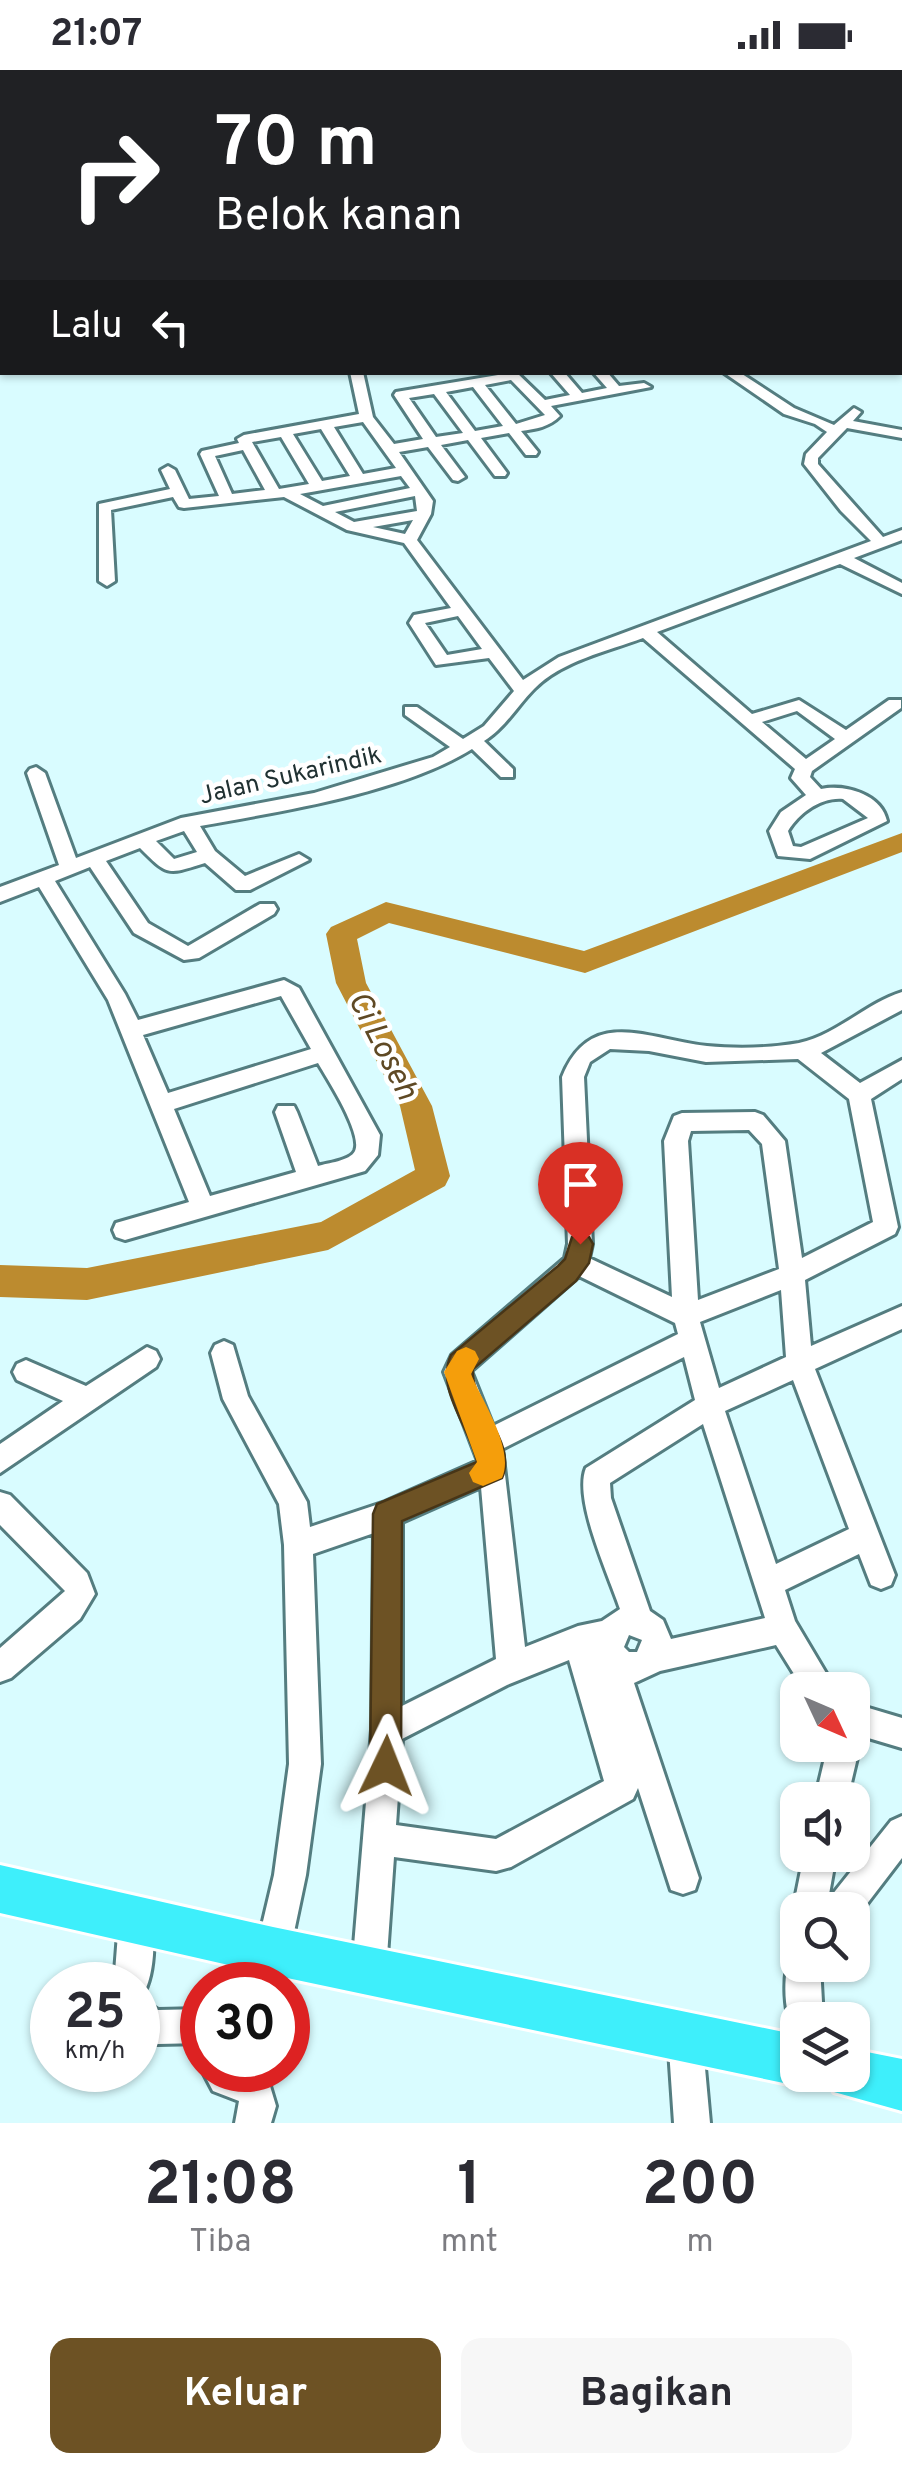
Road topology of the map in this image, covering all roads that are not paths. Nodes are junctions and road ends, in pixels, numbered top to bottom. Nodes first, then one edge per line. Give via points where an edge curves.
1 (357, 375) edge
2 (424, 375) edge
3 (519, 375) edge
4 (559, 375) edge
5 (602, 375) edge
6 (734, 375) edge
7 (514, 376) junction
8 (466, 380) edge
9 (644, 387) dead end
10 (428, 388) junction
11 (616, 390) junction
12 (579, 398) junction
13 (543, 404) junction
14 (366, 417) junction
15 (845, 422) junction
16 (325, 424) junction
17 (511, 428) junction
18 (284, 431) junction
19 (902, 434) edge
20 (470, 435) junction
21 (432, 442) junction
22 (244, 446) junction
23 (390, 449) junction
24 (531, 452) dead end
25 (168, 470) dead end
26 (405, 471) junction
27 (500, 474) dead end
28 (458, 478) dead end
29 (359, 479) junction
30 (125, 480) dead end
31 (318, 486) junction
32 (419, 491) junction
33 (176, 492) junction
34 (280, 492) junction
35 (135, 499) junction
36 (228, 500) junction
37 (324, 510) junction
38 (424, 514) junction
39 (352, 527) junction
40 (902, 536) edge
41 (409, 540) junction
42 (880, 542) junction
43 (839, 557) junction
44 (107, 581) dead end
45 (902, 589) edge
46 (465, 610) junction
47 (644, 630) junction
48 (495, 652) junction
49 (523, 692) junction
50 (895, 704) dead end
51 (411, 710) dead end
52 (749, 720) junction
53 (844, 738) junction
54 (469, 745) junction
55 (804, 768) junction
56 (36, 773) dead end
57 (507, 773) dead end
58 (817, 796) junction
59 (188, 822) junction
60 (144, 840) junction
61 (208, 855) junction
62 (95, 859) junction
63 (299, 860) dead end
64 (70, 870) junction
65 (44, 880) junction
66 (246, 885) junction
67 (0, 895) edge
68 (902, 1000) edge
69 (132, 1030) junction
70 (803, 1051) junction
71 (324, 1053) junction
72 (902, 1068) edge
73 (858, 1095) junction
74 (159, 1105) junction
75 (286, 1112) dead end
76 (310, 1178) junction
77 (203, 1208) junction
78 (894, 1224) edge
79 (125, 1230) dead end
80 (576, 1263) junction
81 (792, 1275) junction
82 (902, 1317) edge
83 (689, 1328) junction
84 (224, 1353) dead end
85 (146, 1358) dead end
86 (800, 1366) junction
87 (26, 1372) dead end
88 (90, 1400) junction
89 (710, 1405) junction
90 (490, 1456) junction
91 (0, 1460) edge
92 (0, 1505) edge
93 (388, 1514) junction
94 (866, 1536) junction
95 (298, 1545) junction
96 (882, 1576) dead end
97 (768, 1582) junction
98 (640, 1621) junction
99 (783, 1629) junction
100 (578, 1641) junction
101 (612, 1646) junction
102 (653, 1658) junction
103 (512, 1666) junction
104 (0, 1667) edge
105 (810, 1672) edge
106 (870, 1723) edge
107 (388, 1730) junction
108 (902, 1733) edge
109 (636, 1781) junction
110 (902, 1832) edge
111 (382, 1839) junction
112 (682, 1878) dead end
113 (0, 1889) edge
114 (856, 1892) edge
115 (136, 1921) junction
116 (272, 1951) junction
117 (133, 1962) edge
118 (369, 1970) junction
119 (685, 2036) junction
120 (780, 2057) edge
121 (870, 2078) edge
122 (902, 2084) edge
123 (255, 2092) edge
124 (253, 2123) edge
125 (692, 2123) edge

1 - 14 street
2 - 10 street
3 - 7 street
4 - 12 street
5 - 11 street
6 - 15 street via 789,411
7 - 8 street
7 - 13 street
8 - 10 street
8 - 17 street
9 - 11 street
10 - 20 street
10 - 21 street via 401,395
11 - 12 street
12 - 13 street
13 - 17 street via 552,420
14 - 16 street
14 - 23 street
15 - 19 street
15 - 42 street via 811,457 812,464
16 - 18 street
16 - 29 street
17 - 20 street
17 - 24 street
18 - 22 street via 244,438
18 - 31 street
20 - 21 street
20 - 27 street
21 - 23 street
21 - 28 street
22 - 34 street
22 - 36 street via 207,454
23 - 26 street
25 - 33 street
26 - 29 street
26 - 32 street
29 - 31 street
30 - 35 street
31 - 34 street
32 - 37 street
32 - 38 street
33 - 35 street
33 - 36 street via 189,506
34 - 36 street
34 - 37 street
35 - 44 street via 104,507
37 - 39 street
38 - 39 street
38 - 41 street
39 - 41 street
40 - 42 street, Jalan Sukarindik
41 - 46 street
42 - 43 street, Jalan Sukarindik
43 - 45 street
43 - 47 street, Jalan Sukarindik
46 - 48 street
46 - 48 street via 416,623 442,661
47 - 49 street, Jalan Sukarindik via 551,668
47 - 52 street
48 - 49 street
49 - 54 street, Jalan Sukarindik
50 - 53 street
51 - 54 street
52 - 53 street via 799,705
52 - 55 street
53 - 55 street
54 - 57 street
54 - 59 street, Jalan Sukarindik via 364,787
55 - 58 street via 800,778
56 - 64 street
58 - 58 street via 851,793 878,821 803,854 785,851 781,824
59 - 60 street, Jalan Sukarindik
59 - 61 street
60 - 61 street via 172,867
60 - 62 street, Jalan Sukarindik
61 - 66 street
62 - 64 street, Jalan Sukarindik
62 - 66 street via 140,928 184,953 270,912
63 - 66 street
64 - 65 street, Jalan Sukarindik
65 - 67 street, Jalan Sukarindik
65 - 69 street
68 - 70 street
69 - 71 street via 284,988
69 - 74 street
70 - 73 street
70 - 80 street via 707,1054 624,1039 583,1054 573,1077
71 - 74 street
71 - 76 street via 369,1147 357,1164
72 - 73 street
73 - 78 street
74 - 77 street
75 - 76 street
76 - 77 street
77 - 79 street
78 - 81 street
80 - 83 street
80 - 90 street via 460,1363 459,1382
81 - 83 street
81 - 83 street via 768,1132 756,1122 682,1122 676,1141
81 - 86 street
82 - 86 street
83 - 89 street
83 - 90 street
84 - 95 street via 243,1415 294,1502
85 - 88 street
86 - 89 street
86 - 94 street
87 - 88 street
88 - 91 street
89 - 97 street
89 - 98 street via 596,1476 597,1498
90 - 93 street
90 - 103 street
92 - 104 street via 77,1583 80,1594
93 - 95 street
93 - 107 street
94 - 96 street
94 - 97 street
95 - 116 street via 305,1764
97 - 99 street
98 - 101 street via 621,1622
98 - 102 street via 653,1633
99 - 102 street
99 - 105 street
100 - 101 street
100 - 103 street
100 - 109 street
101 - 102 street via 634,1668
101 - 109 street
103 - 107 street
106 - 108 street
107 - 111 street
109 - 111 street via 496,1855
109 - 112 street
110 - 114 street
111 - 118 street
113 - 115 highway
115 - 116 highway
115 - 117 street
116 - 118 highway
118 - 119 highway
119 - 120 highway
119 - 125 street
121 - 122 highway
123 - 124 street

